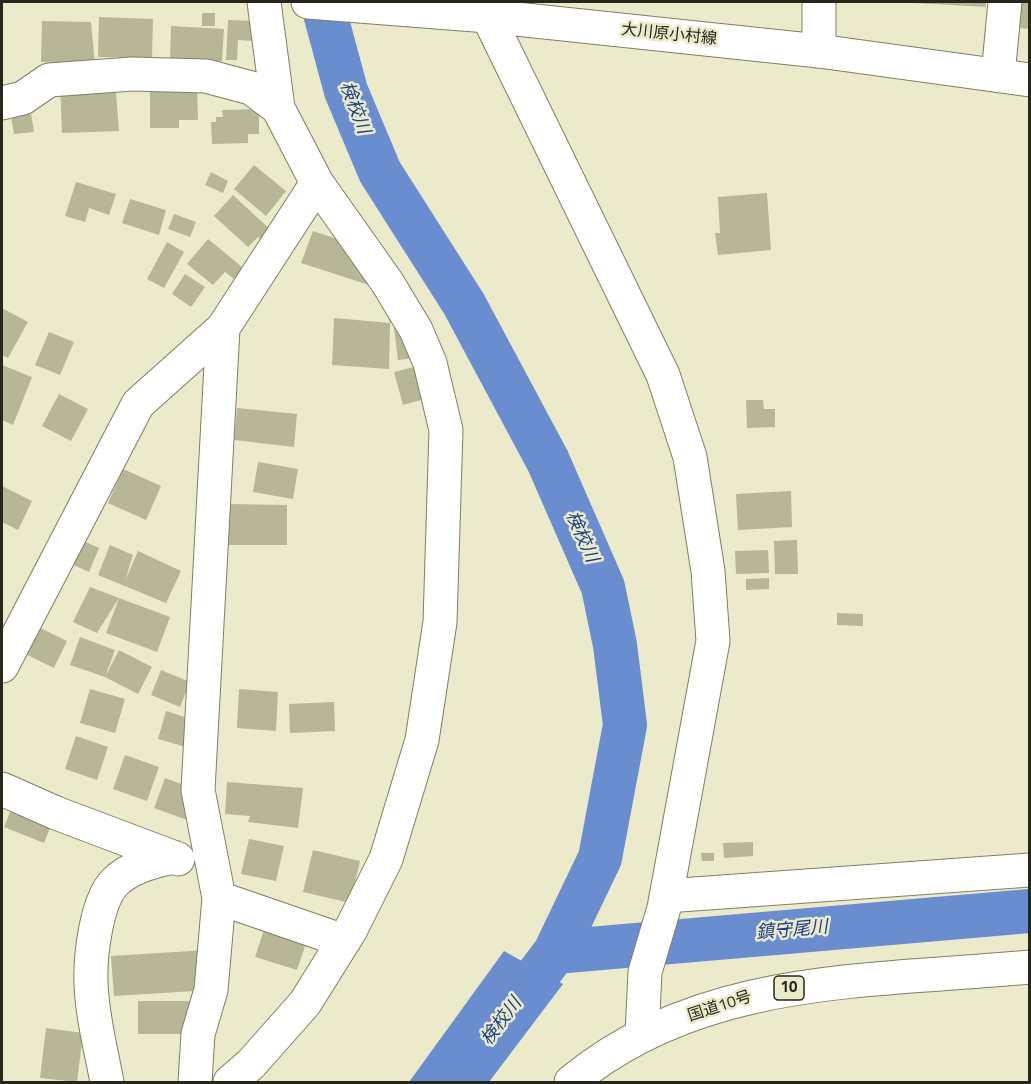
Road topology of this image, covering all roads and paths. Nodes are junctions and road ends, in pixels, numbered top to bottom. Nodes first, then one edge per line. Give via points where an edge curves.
1 (264, 2) edge
2 (308, 2) edge
3 (819, 2) edge
4 (1005, 2) edge
5 (484, 9) edge
6 (819, 51) junction
7 (1014, 77) edge
8 (2, 104) edge
9 (278, 108) junction
10 (317, 183) junction
11 (223, 328) junction
12 (2, 666) edge
13 (2, 789) edge
14 (173, 857) junction
15 (1029, 870) edge
16 (216, 886) junction
17 (665, 902) junction
18 (344, 941) junction
19 (1029, 967) edge
20 (642, 1034) junction
21 (107, 1083) edge
22 (195, 1083) edge
23 (230, 1083) edge
24 (571, 1083) edge

1 - 9 main road
2 - 5 main road, 大川原小村線 via 448,14
3 - 6 main road
4 - 7 main road
5 - 6 main road, 大川原小村線
5 - 17 main road via 663,375 690,457 708,571 713,641
6 - 7 main road, 大川原小村線
8 - 9 main road via 23,98 49,80 132,74 206,76 252,88
9 - 10 main road
10 - 11 main road
10 - 18 main road via 416,330 430,363 446,430 440,622 422,740 386,859
11 - 12 main road via 138,405
11 - 16 main road via 198,790
13 - 14 main road
14 - 16 main road
14 - 21 main road via 152,861 132,871 115,883 102,903 91,982
15 - 17 main road
16 - 18 main road
16 - 22 main road via 211,990 198,1034
17 - 20 main road via 645,972
18 - 23 main road via 305,1003
19 - 20 main road, 国道10号 / 10 via 786,988 728,1001
20 - 24 main road, 国道10号 / 10

